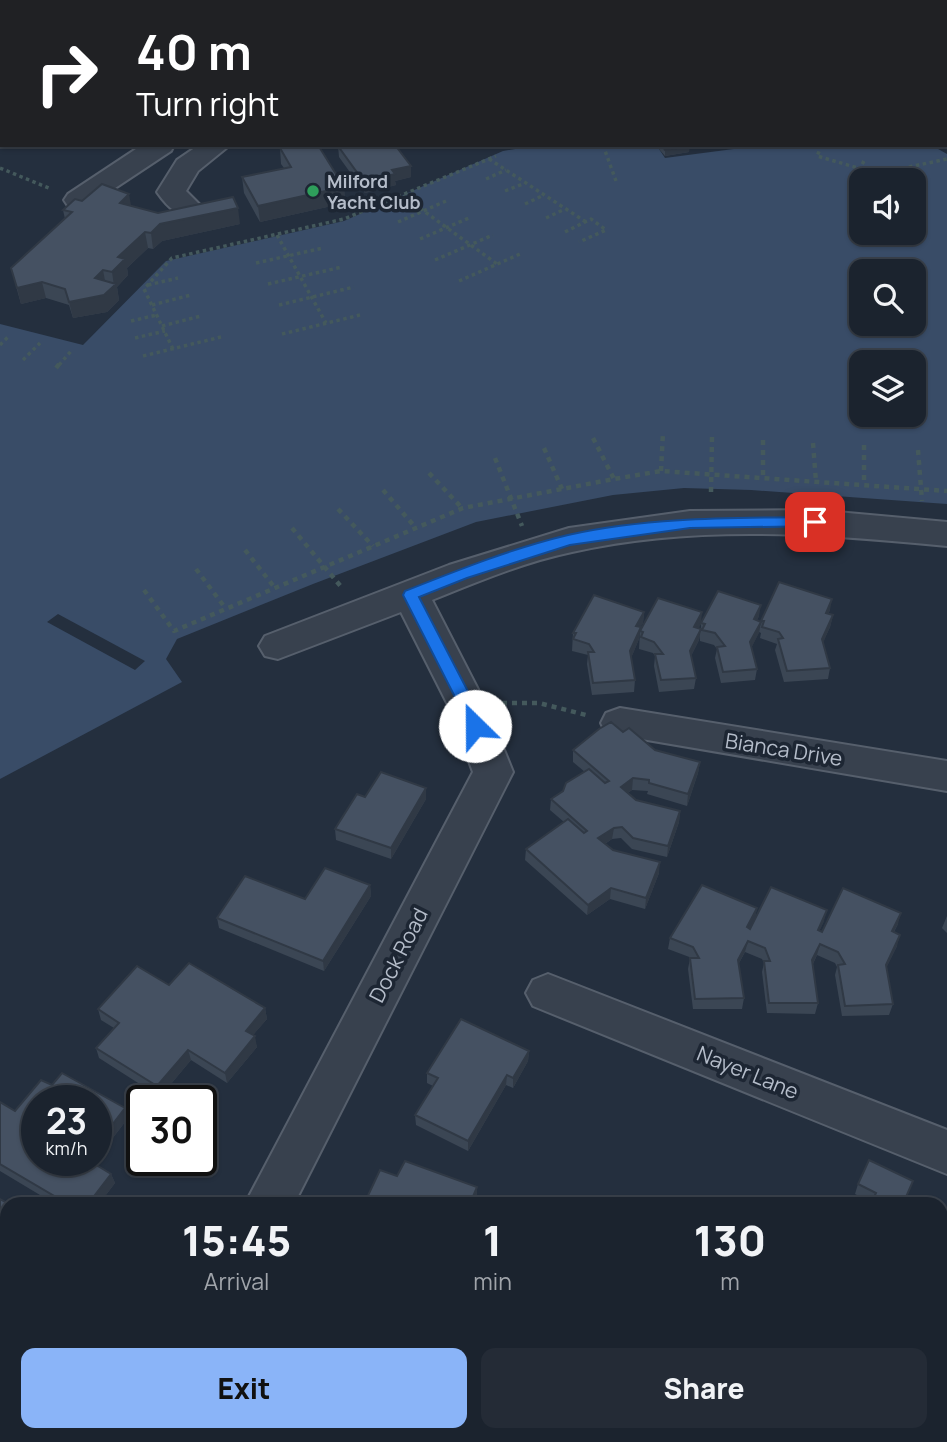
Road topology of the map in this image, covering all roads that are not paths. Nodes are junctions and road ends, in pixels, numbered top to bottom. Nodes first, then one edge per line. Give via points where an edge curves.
1 (158, 147) edge
2 (214, 147) edge
3 (129, 166) junction
4 (171, 192) junction
5 (78, 200) edge
6 (192, 211) edge
7 (947, 534) edge
8 (411, 595) junction
9 (278, 646) dead end
10 (620, 723) road end
11 (947, 776) edge
12 (548, 993) dead end
13 (947, 1152) edge
14 (273, 1197) edge

1 - 3 street
2 - 4 street via 187,166
3 - 4 street
3 - 5 street
4 - 6 street
7 - 8 street via 815,522 690,523 569,540
8 - 9 street
8 - 14 street, Dock Road via 466,703 493,772
10 - 11 street, Bianca Drive
12 - 13 street, Nayer Lane

